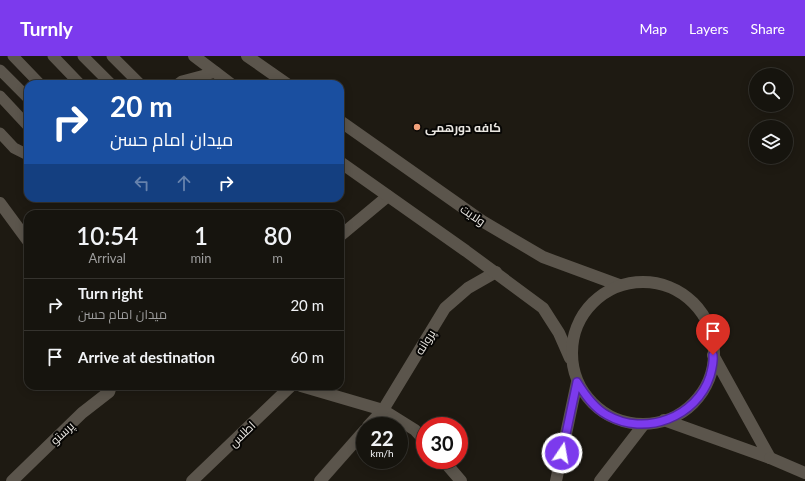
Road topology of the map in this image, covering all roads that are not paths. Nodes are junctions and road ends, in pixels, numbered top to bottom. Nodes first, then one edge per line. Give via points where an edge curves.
1 (13, 56) edge
2 (53, 56) edge
3 (83, 56) edge
4 (112, 56) edge
5 (194, 56) edge
6 (247, 56) edge
7 (0, 70) edge
8 (216, 72) junction
9 (36, 80) edge
10 (76, 80) edge
11 (107, 80) edge
12 (136, 80) edge
13 (186, 80) edge
14 (226, 80) edge
15 (282, 80) edge
16 (24, 94) edge
17 (0, 96) edge
18 (24, 122) edge
19 (344, 124) edge
20 (0, 133) edge
21 (24, 153) edge
22 (344, 165) edge
23 (388, 196) junction
24 (0, 202) edge
25 (344, 233) edge
26 (24, 235) edge
27 (496, 272) junction
28 (619, 285) junction
29 (713, 355) junction
30 (571, 360) junction
31 (577, 382) junction
32 (110, 390) edge
33 (287, 390) edge
34 (314, 390) edge
35 (382, 410) junction
36 (376, 417) edge
37 (664, 420) junction
38 (644, 424) junction
39 (416, 431) edge
40 (356, 440) edge
41 (770, 458) junction
42 (450, 469) edge
43 (805, 473) edge
44 (12, 481) edge
45 (192, 481) edge
46 (320, 481) edge
47 (461, 481) edge
48 (556, 481) edge
49 (600, 481) edge

1 - 9 lane
2 - 10 lane
3 - 11 lane
4 - 12 lane
5 - 8 street
6 - 15 street
7 - 16 lane
8 - 13 lane
8 - 14 street
17 - 18 lane
19 - 28 street, ولایت via 482,221 543,256
20 - 21 lane via 14,148
22 - 23 street
23 - 25 street
23 - 27 street
24 - 26 street
27 - 30 street via 543,308 559,333
27 - 35 street, پروانه via 468,288 445,308
28 - 29 street via 642,281 666,285 688,297 704,314 713,337
28 - 30 street via 598,297 582,316 573,337
29 - 37 street via 714,361 707,384 693,404 674,417
29 - 41 street
30 - 31 street
31 - 38 street via 590,401 607,415 629,423
31 - 48 street
32 - 44 street, پرستو via 82,413
33 - 45 street, اطلس
34 - 35 street
35 - 36 street, پروانه
35 - 39 street
37 - 38 street
37 - 41 street
38 - 49 street
40 - 46 street
41 - 43 street
42 - 47 street

